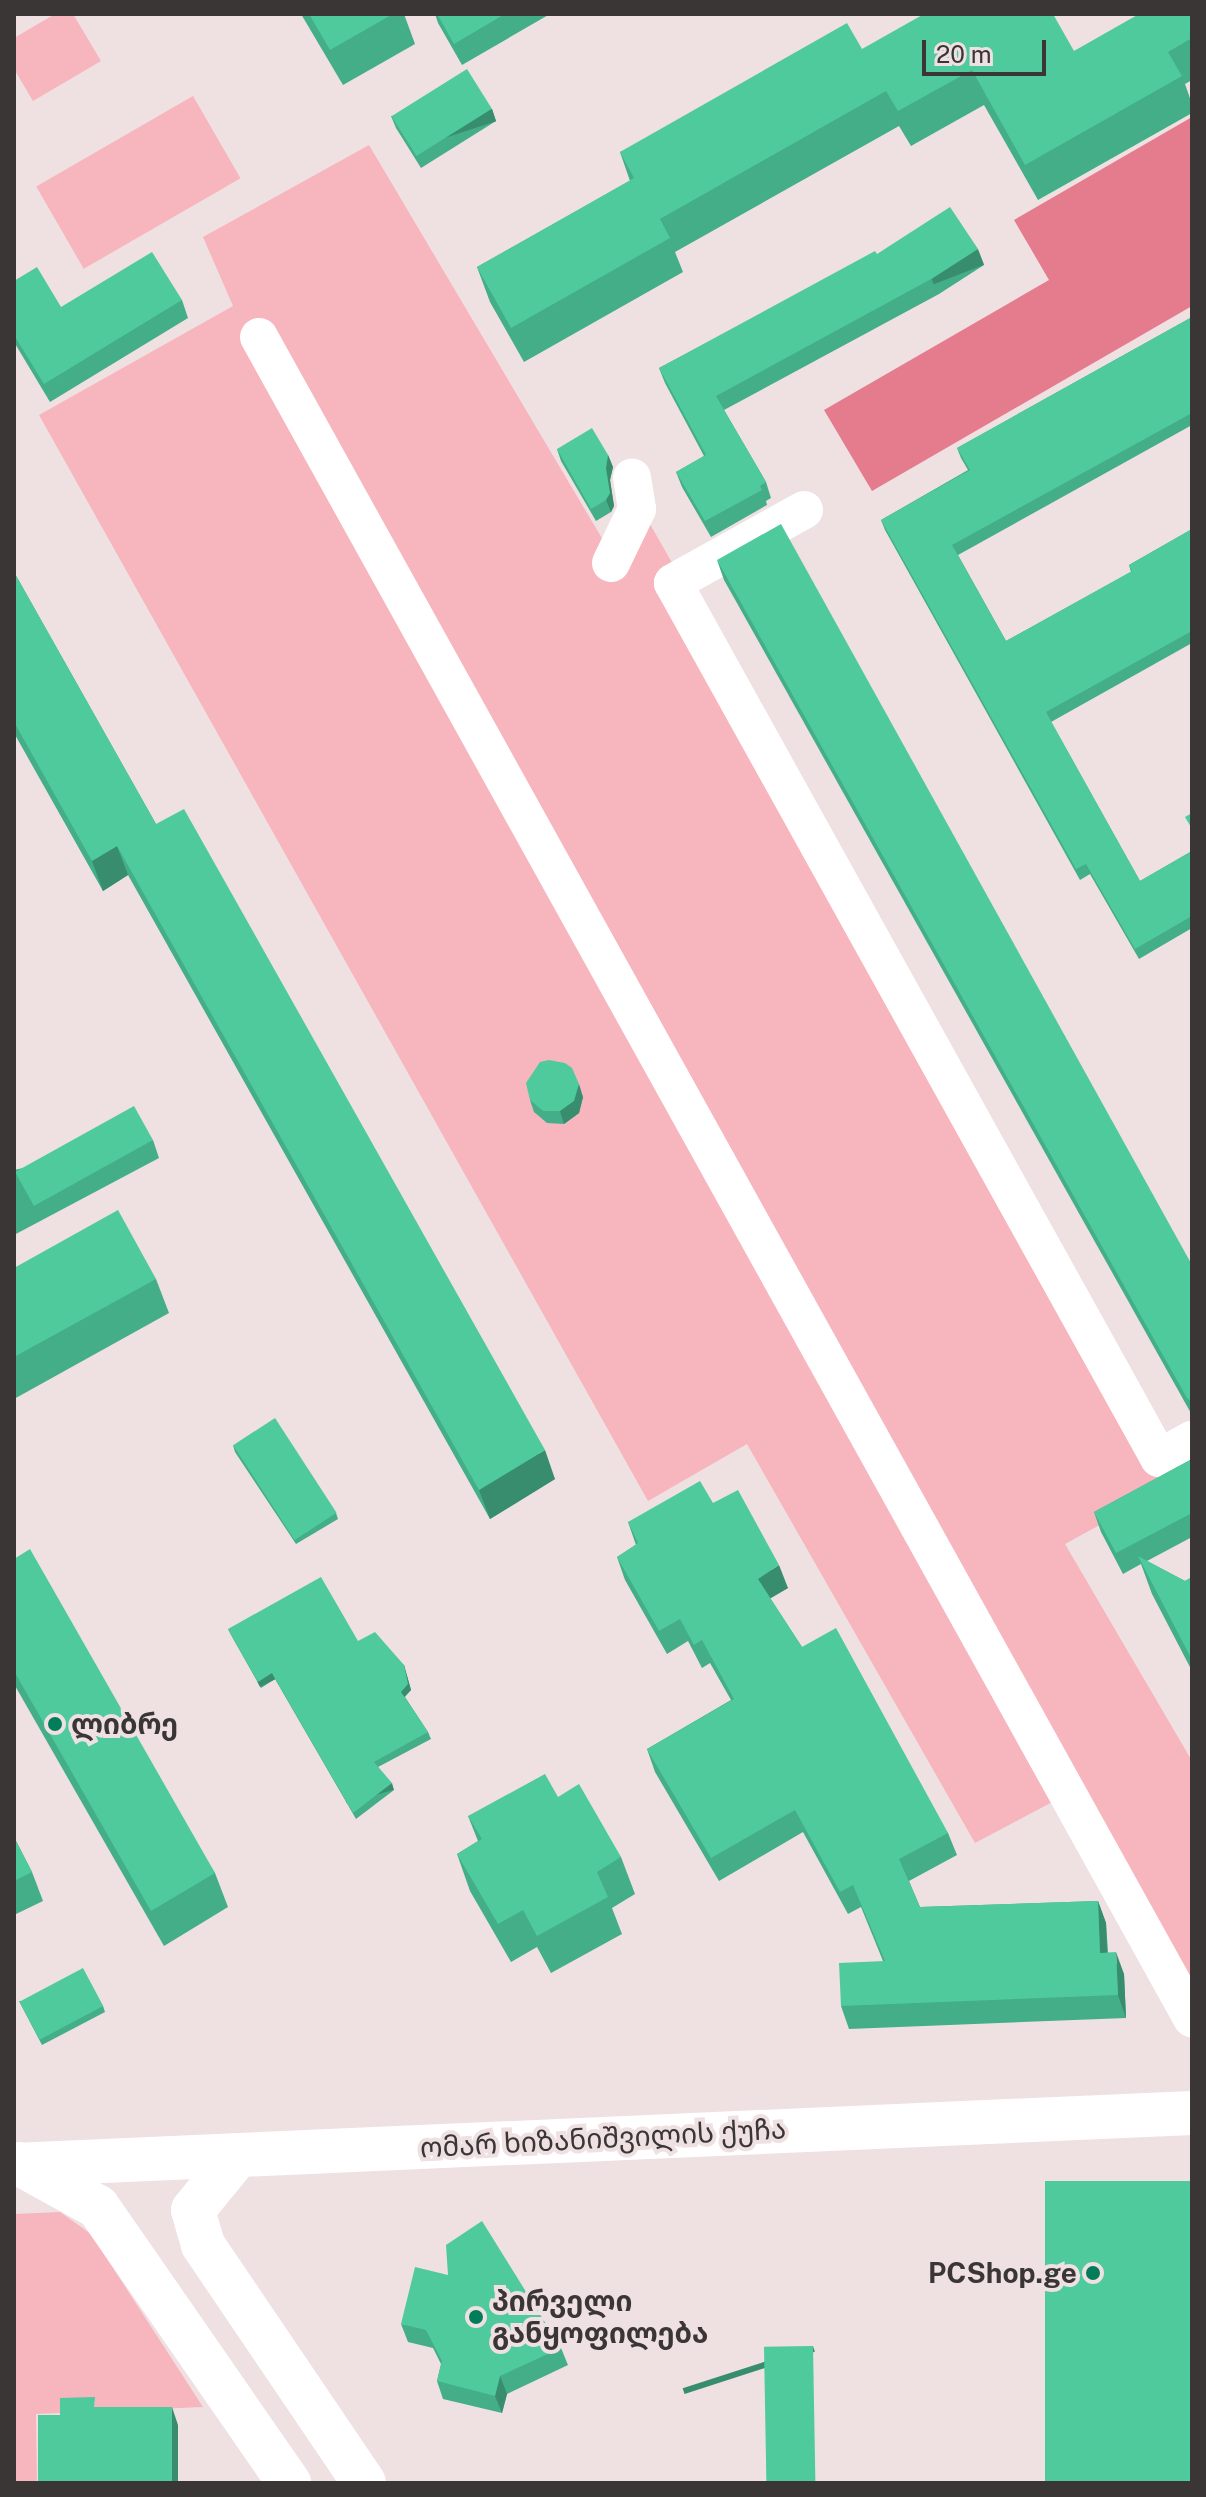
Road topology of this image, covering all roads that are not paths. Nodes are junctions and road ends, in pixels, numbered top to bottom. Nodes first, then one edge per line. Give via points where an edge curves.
1 (259, 337) dead end
2 (632, 477) dead end
3 (804, 510) dead end
4 (611, 563) dead end
5 (1192, 1440) edge
6 (1192, 2018) edge
7 (1192, 2113) edge
8 (238, 2155) junction
9 (17, 2164) edge
10 (289, 2483) edge
11 (364, 2483) edge

1 - 6 street
2 - 4 street via 637,509
3 - 5 street via 673,583 1159,1458
7 - 8 main road, ომარ ხიზანიშვილის ქუჩა
8 - 9 main road, ომარ ხიზანიშვილის ქუჩა
8 - 11 main road via 193,2210 203,2245
9 - 10 main road via 98,2207

